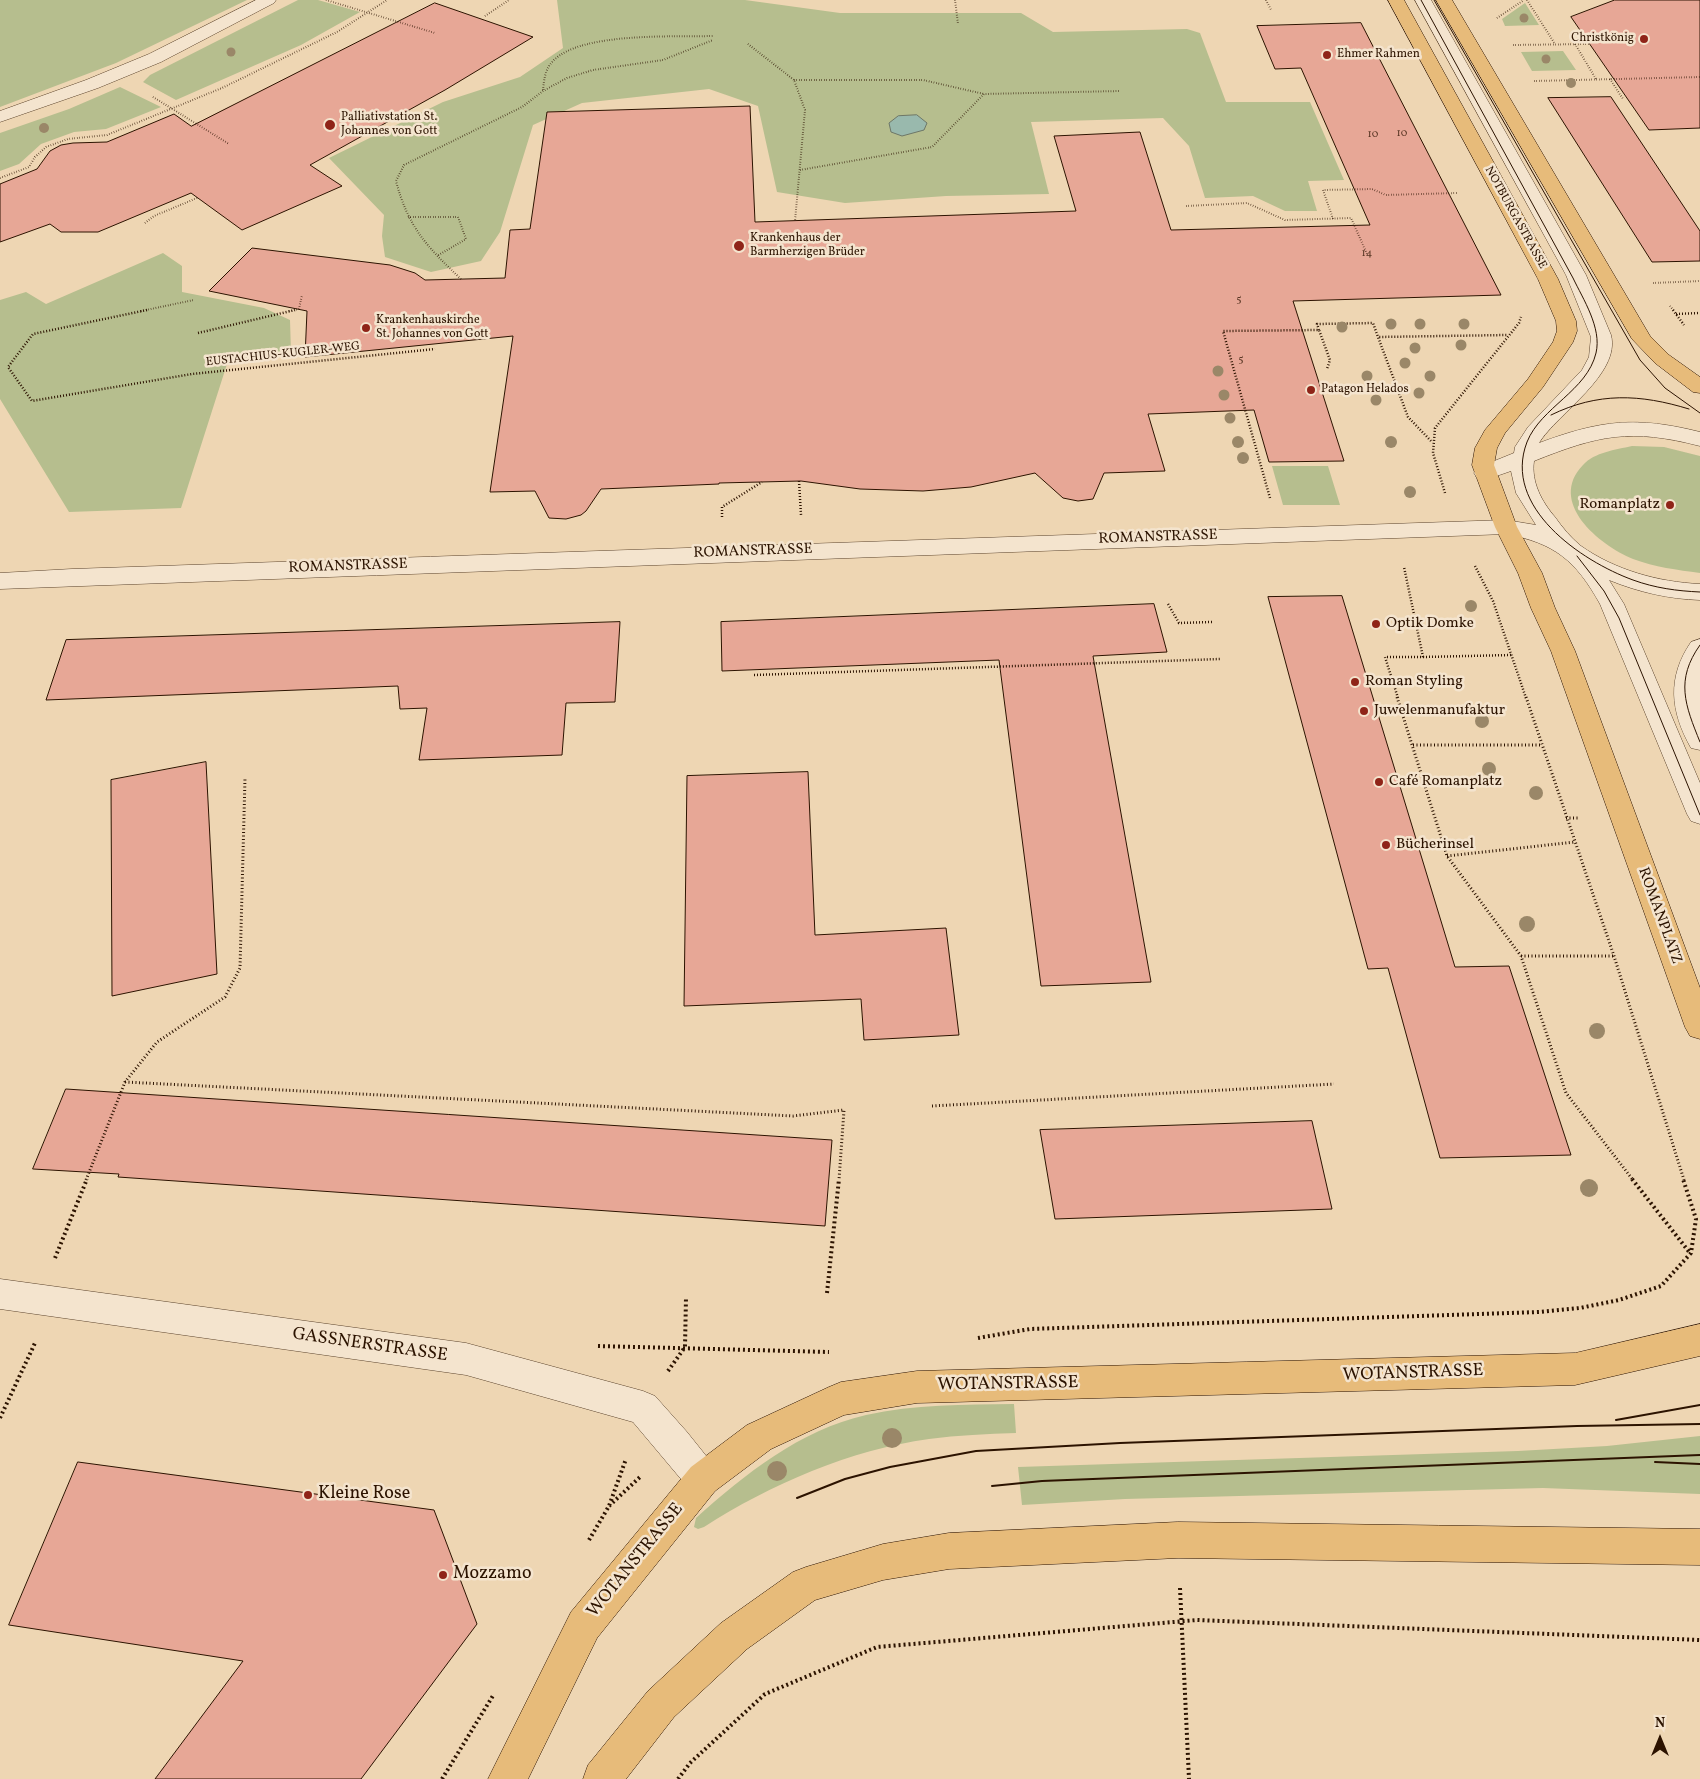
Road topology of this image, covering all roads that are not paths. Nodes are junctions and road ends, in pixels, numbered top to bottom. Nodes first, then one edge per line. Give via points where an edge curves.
1 (268, 0) edge
2 (1396, 0) edge
3 (1423, 0) edge
4 (1444, 0) edge
5 (0, 117) edge
6 (1590, 306) junction
7 (1563, 342) junction
8 (1700, 387) edge
9 (1496, 430) joint
10 (1700, 439) edge
11 (1522, 458) junction
12 (1485, 473) junction
13 (1506, 527) junction
14 (1572, 550) junction
15 (0, 581) edge
16 (1700, 592) edge
17 (1700, 648) edge
18 (1700, 741) edge
19 (1700, 814) edge
20 (1700, 1027) edge
21 (0, 1294) edge
22 (1698, 1342) edge
23 (703, 1480) junction
24 (1700, 1547) edge
25 (508, 1779) edge
26 (602, 1779) edge

1 - 5 street via 155,58
2 - 7 main road, NOTBURGASTRASSE via 1548,279 1566,321
3 - 6 street
4 - 8 main road via 1642,339 1662,359
6 - 7 street via 1579,329
6 - 11 street via 1602,340 1599,360 1584,381 1536,431
7 - 9 main road, NOTBURGASTRASSE via 1536,383
9 - 12 main road, ROMANPLATZ via 1483,456
10 - 11 street via 1660,430 1612,430 1587,435
11 - 12 street
11 - 14 street via 1522,476 1530,499
12 - 13 main road, ROMANPLATZ
13 - 14 street via 1535,532
13 - 15 street, ROMANSTRASSE
13 - 20 main road, ROMANPLATZ via 1530,573 1566,660
14 - 16 street via 1626,578 1662,589
14 - 19 street via 1612,604
17 - 18 street via 1685,685 1690,719
21 - 23 street, GASSNERSTRASSE via 466,1359 643,1408
22 - 23 main road, WOTANSTRASSE via 1575,1369 918,1387 878,1392 841,1399 759,1437
23 - 25 main road, WOTANSTRASSE via 584,1625
24 - 26 main road via 1178,1540 949,1551 883,1562 806,1585 734,1636 661,1704

